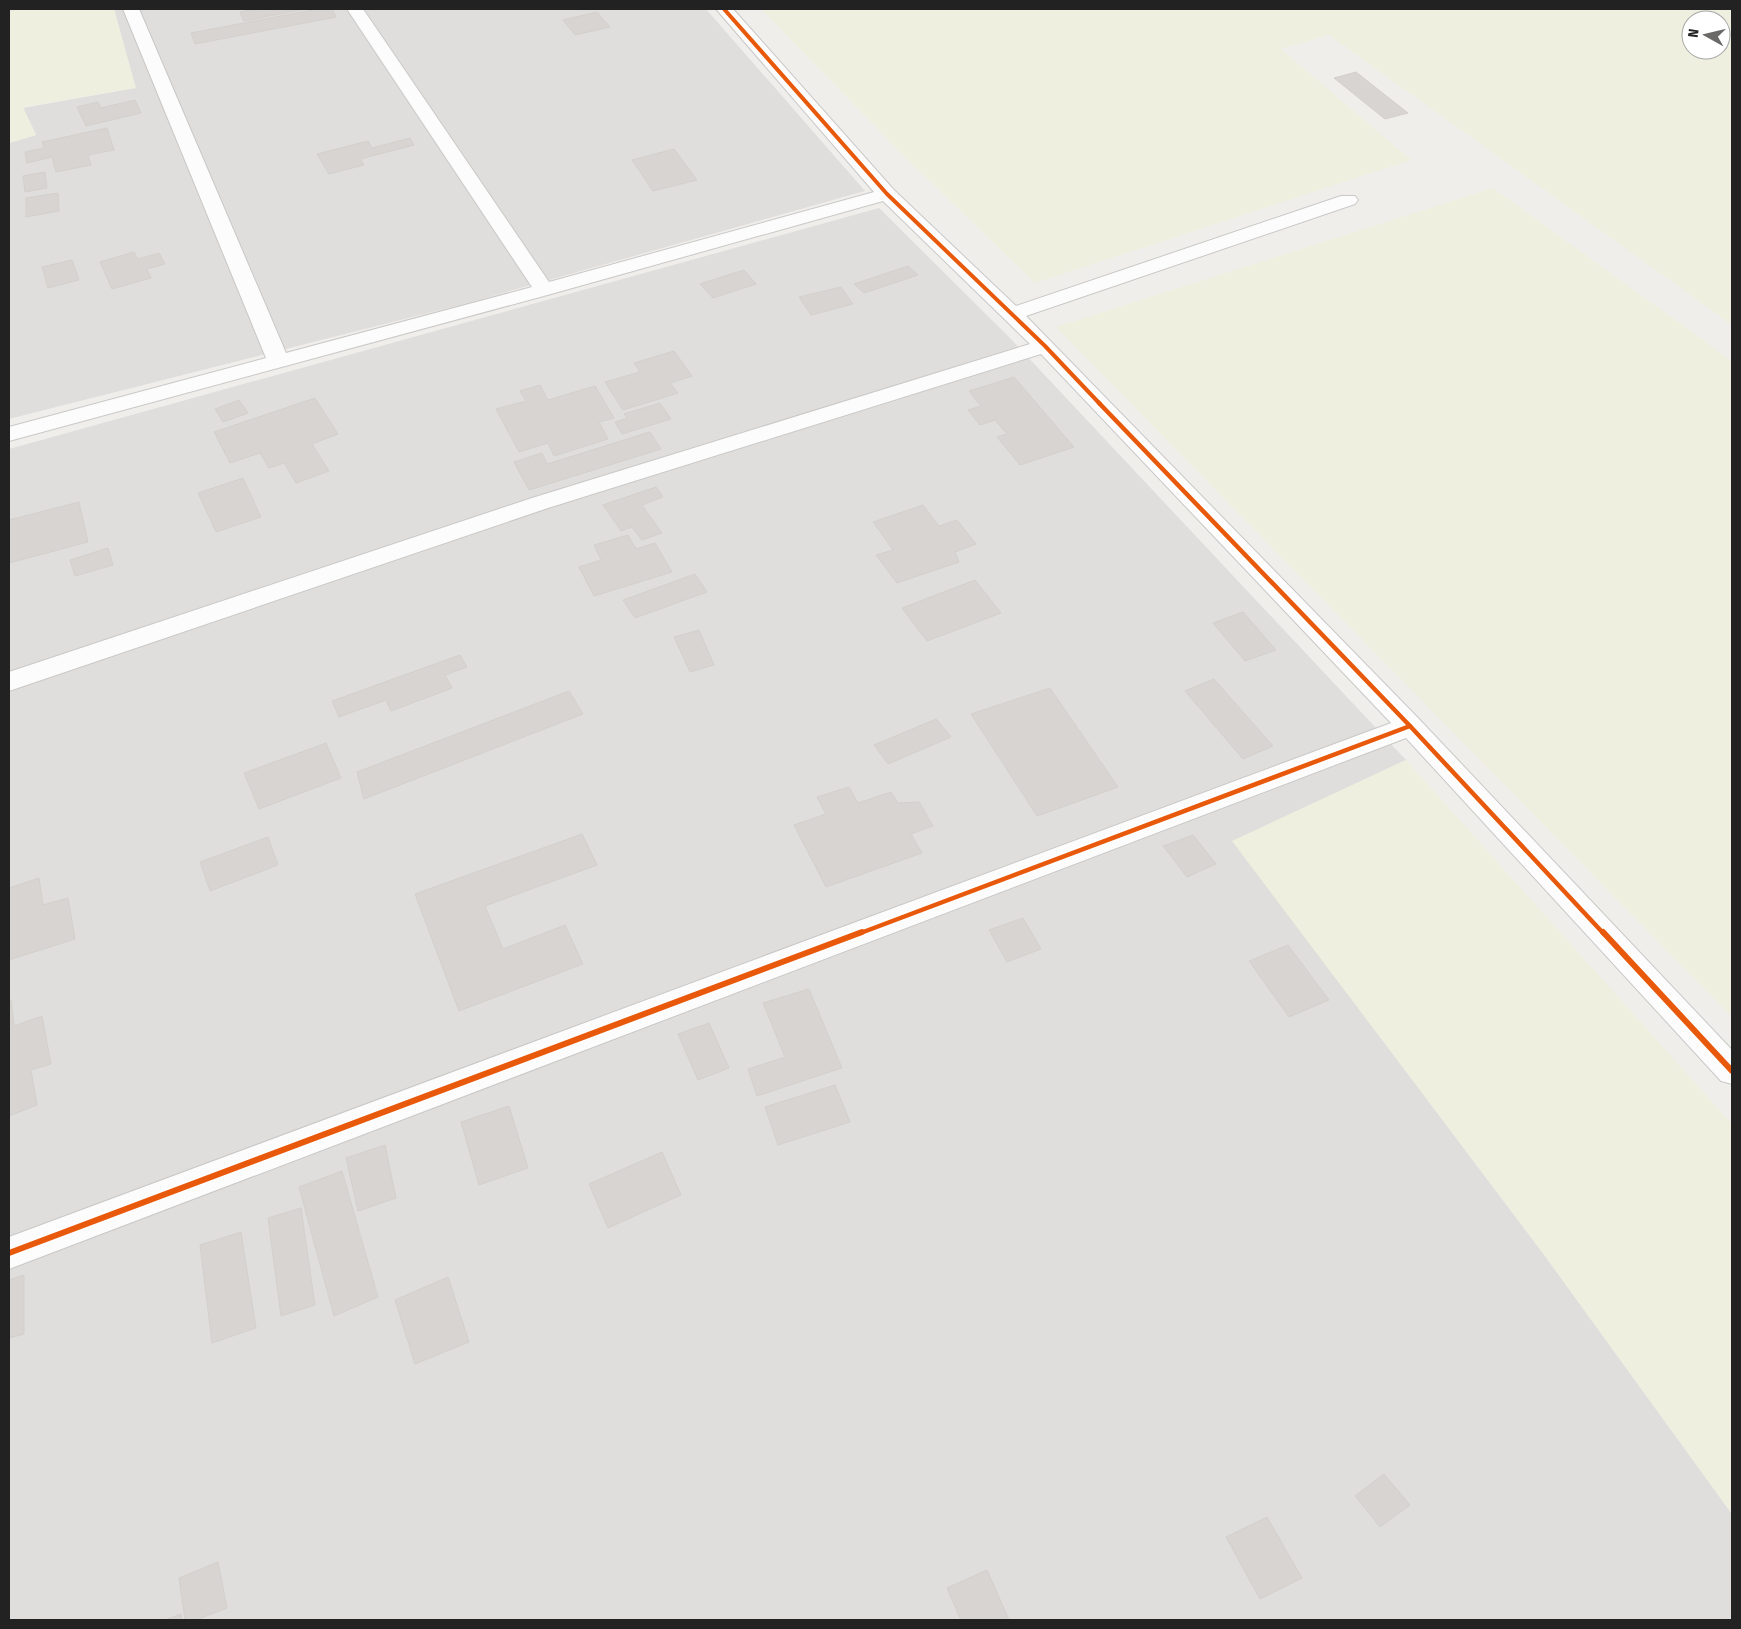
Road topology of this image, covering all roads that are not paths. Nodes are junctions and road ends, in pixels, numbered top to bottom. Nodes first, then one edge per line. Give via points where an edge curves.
1 (131, 9) edge
2 (354, 9) edge
3 (724, 9) edge
4 (887, 194) junction
5 (1348, 200) dead end
6 (544, 290) junction
7 (1014, 314) junction
8 (1045, 346) junction
9 (278, 360) junction
10 (9, 434) edge
11 (9, 682) edge
12 (1410, 726) junction
13 (1732, 1071) edge
14 (9, 1253) edge

1 - 9 street
2 - 6 street
3 - 4 street
4 - 6 street
4 - 7 street
5 - 7 street
6 - 9 street
7 - 8 street
8 - 11 street via 540,504
8 - 12 street
9 - 10 street
12 - 13 street
12 - 14 street

